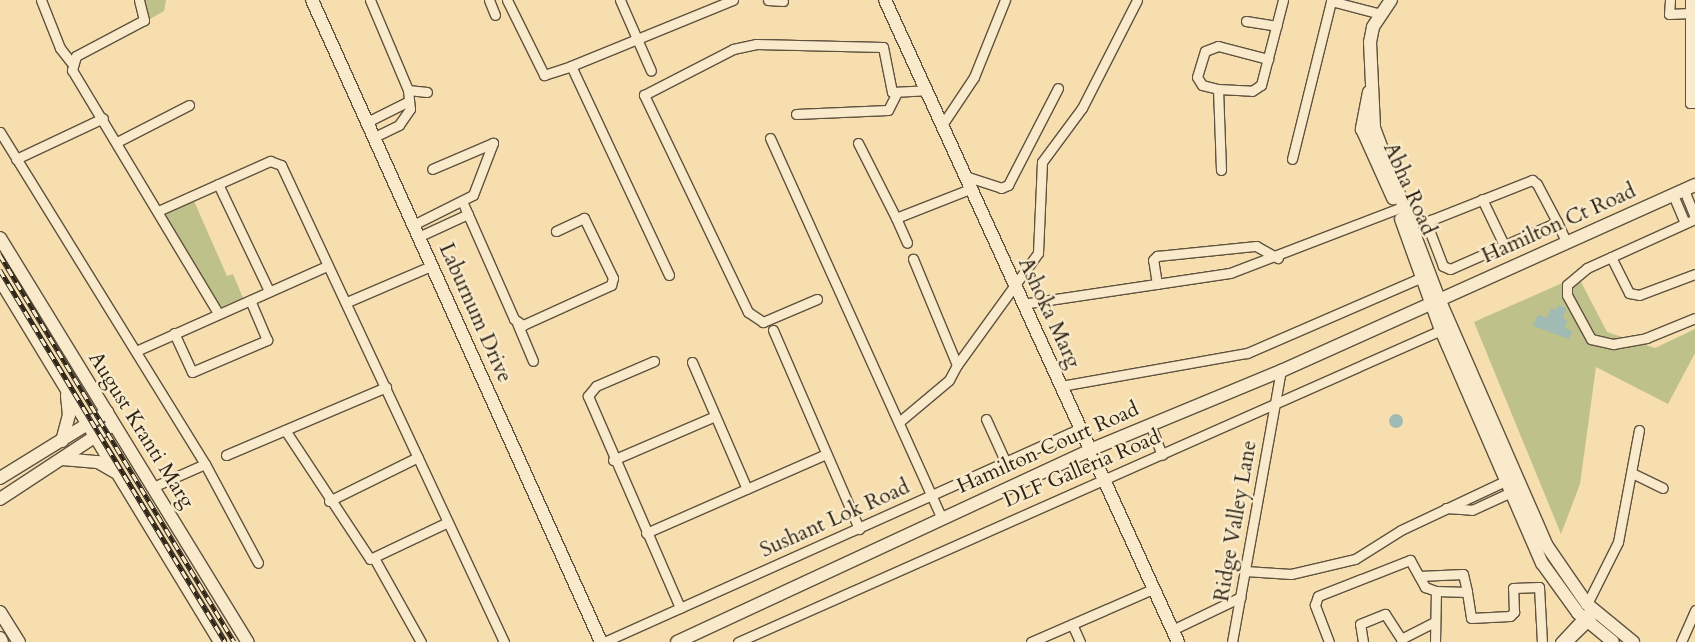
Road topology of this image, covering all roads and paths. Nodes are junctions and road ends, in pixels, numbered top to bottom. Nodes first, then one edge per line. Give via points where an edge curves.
1 (42, 0) edge
2 (139, 0) edge
3 (312, 0) edge
4 (370, 0) edge
5 (489, 0) edge
6 (620, 0) edge
7 (734, 0) edge
8 (768, 0) edge
9 (885, 0) edge
10 (1005, 0) edge
11 (1137, 0) edge
12 (1283, 0) edge
13 (1329, 0) edge
14 (1391, 0) edge
15 (1670, 0) edge
16 (1690, 0) edge
17 (510, 1) edge
18 (783, 1) edge
19 (1690, 13) junction
20 (1381, 14) junction
21 (496, 15) dead end
22 (1246, 20) dead end
23 (1276, 26) junction
24 (637, 38) junction
25 (1268, 58) junction
26 (71, 62) junction
27 (571, 66) junction
28 (651, 71) dead end
29 (1058, 88) dead end
30 (1218, 89) junction
31 (408, 90) junction
32 (926, 90) junction
33 (426, 92) dead end
34 (1369, 92) junction
35 (896, 94) junction
36 (409, 100) junction
37 (1695, 103) edge
38 (189, 105) dead end
39 (796, 114) dead end
40 (103, 118) junction
41 (367, 122) junction
42 (942, 124) junction
43 (0, 132) edge
44 (374, 137) junction
45 (770, 138) dead end
46 (117, 142) junction
47 (858, 143) dead end
48 (16, 159) junction
49 (1292, 160) dead end
50 (432, 169) dead end
51 (1221, 170) dead end
52 (965, 176) junction
53 (218, 184) junction
54 (970, 189) junction
55 (1684, 190) edge
56 (1482, 199) junction
57 (462, 201) junction
58 (1398, 209) junction
59 (158, 212) junction
60 (468, 214) junction
61 (896, 218) junction
62 (1695, 218) edge
63 (1557, 222) junction
64 (1685, 223) junction
65 (416, 231) junction
66 (556, 232) dead end
67 (1424, 233) junction
68 (0, 238) edge
69 (907, 243) dead end
70 (1567, 243) junction
71 (1504, 245) junction
72 (1611, 257) junction
73 (1278, 258) junction
74 (913, 259) dead end
75 (327, 266) junction
76 (432, 266) junction
77 (1695, 274) edge
78 (669, 275) dead end
79 (1423, 277) junction
80 (0, 280) edge
81 (1157, 284) junction
82 (1013, 286) junction
83 (269, 291) junction
84 (817, 299) dead end
85 (250, 300) junction
86 (1435, 301) junction
87 (347, 302) junction
88 (1022, 304) junction
89 (218, 313) junction
90 (1695, 318) edge
91 (517, 323) junction
92 (773, 330) dead end
93 (1441, 330) junction
94 (174, 333) junction
95 (136, 351) junction
96 (533, 361) dead end
97 (654, 361) dead end
98 (692, 362) dead end
99 (957, 365) junction
100 (1281, 371) junction
101 (63, 384) junction
102 (1061, 386) junction
103 (386, 387) junction
104 (1274, 405) junction
105 (107, 412) junction
106 (716, 416) junction
107 (986, 419) dead end
108 (899, 422) junction
109 (88, 424) junction
110 (114, 424) junction
111 (1150, 424) junction
112 (1081, 428) junction
113 (285, 430) junction
114 (1639, 430) dead end
115 (95, 436) junction
116 (62, 441) junction
117 (1090, 450) junction
118 (826, 454) junction
119 (1162, 454) junction
120 (226, 455) dead end
121 (418, 457) junction
122 (62, 459) junction
123 (613, 460) junction
124 (1006, 462) junction
125 (205, 464) junction
126 (117, 473) junction
127 (1632, 473) junction
128 (1101, 477) junction
129 (0, 478) edge
130 (1503, 482) junction
131 (152, 487) junction
132 (1663, 488) dead end
133 (746, 489) junction
134 (1509, 493) junction
135 (931, 496) junction
136 (0, 499) edge
137 (329, 501) junction
138 (1446, 508) junction
139 (942, 519) junction
140 (448, 522) junction
141 (858, 529) junction
142 (646, 533) junction
143 (374, 558) junction
144 (258, 563) dead end
145 (1245, 571) junction
146 (1420, 576) junction
147 (1154, 589) junction
148 (1436, 592) junction
149 (1467, 592) junction
150 (1241, 597) junction
151 (680, 608) junction
152 (1695, 610) edge
153 (0, 612) edge
154 (1589, 613) junction
155 (1435, 622) junction
156 (1072, 624) junction
157 (1175, 636) edge
158 (0, 638) edge
159 (2, 642) edge
160 (18, 642) edge
161 (220, 642) edge
162 (248, 642) edge
163 (421, 642) edge
164 (504, 642) edge
165 (602, 642) edge
166 (677, 642) edge
167 (738, 642) edge
168 (1031, 642) edge
169 (1080, 642) edge
170 (1232, 642) edge
171 (1330, 642) edge
172 (1363, 642) edge
173 (1435, 642) edge
174 (1542, 642) edge
175 (1560, 642) edge
176 (1567, 642) edge
177 (1613, 642) edge
178 (1633, 642) edge
179 (1681, 642) edge

1 - 26 street via 60,48
2 - 26 street via 146,15 144,20
3 - 41 street, Laburnum Drive
4 - 31 street
5 - 21 street
6 - 24 street
7 - 24 street
8 - 18 street
9 - 32 street, Ashoka Marg
10 - 42 street via 974,77
11 - 82 street via 1082,108 1042,162 1038,253
12 - 23 street
13 - 20 street
13 - 49 street
14 - 20 street, Abha Road
15 - 19 street via 1669,14
16 - 19 street
17 - 27 street via 544,75
19 - 37 street via 1690,104
20 - 34 street, Abha Road via 1370,42
22 - 23 street
23 - 25 street
24 - 27 street
24 - 28 street
25 - 30 street via 1257,89
25 - 30 street via 1209,48 1198,82
26 - 40 street
27 - 78 street
29 - 52 street via 1008,185 1001,188
30 - 51 street
31 - 33 street
31 - 36 street
32 - 35 street
32 - 42 street, Ashoka Marg
34 - 58 street, Abha Road via 1362,130
34 - 67 street, Abha Road via 1374,128
35 - 39 street via 888,110
35 - 84 street via 890,88 883,47 756,44 732,49 644,95 748,312 763,322
36 - 41 street
36 - 44 street via 408,116
38 - 46 street
40 - 46 street
40 - 48 street
41 - 44 street, Laburnum Drive
42 - 52 street, Ashoka Marg
43 - 48 street
44 - 65 street, Laburnum Drive
45 - 108 street
46 - 59 street
47 - 61 street
48 - 95 street
50 - 57 street via 493,143 473,195
52 - 54 street, Ashoka Marg
53 - 59 street
53 - 75 street via 276,161
53 - 83 street
54 - 61 street
54 - 82 street, Ashoka Marg
55 - 62 street
55 - 64 street
55 - 70 street, Hamilton Ct Road
56 - 63 street via 1532,180
56 - 67 street via 1431,220
56 - 71 street
57 - 60 street
57 - 65 street
58 - 73 street
58 - 79 street, Abha Road
59 - 89 street
60 - 65 street
60 - 91 street
61 - 69 street
62 - 64 street
63 - 70 street
63 - 71 street
64 - 72 street
65 - 76 street, Laburnum Drive
66 - 91 street via 584,218 613,278 611,285 529,324
67 - 71 street via 1446,269
67 - 86 street, Abha Road
68 - 105 street, August Kranti Marg
70 - 86 street, Hamilton Ct Road
72 - 77 street via 1629,293 1639,295
72 - 90 street via 1587,268 1567,285 1567,295 1591,339 1613,344 1646,338
73 - 81 street via 1230,273
73 - 81 street via 1256,246 1158,256 1153,260
74 - 99 street
75 - 83 street
75 - 87 street
76 - 87 street
76 - 165 street, Laburnum Drive
79 - 86 street, Abha Road
79 - 102 street via 1247,353
80 - 101 street, August Kranti Marg
81 - 88 street
82 - 88 street, Ashoka Marg
82 - 99 street
83 - 85 street
85 - 89 street
85 - 94 street via 267,340 192,372
86 - 93 street
86 - 100 street, Hamilton Court Road
86 - 154 street via 1547,546
87 - 103 street
88 - 102 street, Ashoka Marg
89 - 94 street
91 - 96 street
92 - 118 street
93 - 104 street, DLF Galleria Road
93 - 130 street
94 - 95 street
95 - 125 street
97 - 123 street via 596,386 588,396
98 - 106 street
99 - 108 street via 949,380
100 - 104 street, Ridge Valley Lane
100 - 111 street, Hamilton Court Road
101 - 109 street, August Kranti Marg
101 - 116 street via 69,415
102 - 112 street, Ashoka Marg
103 - 113 street
103 - 121 street
104 - 119 street, DLF Galleria Road
104 - 145 street, Ridge Valley Lane
105 - 109 street
105 - 110 street, August Kranti Marg
106 - 123 street
106 - 133 street
107 - 124 street
108 - 135 street
109 - 115 street, August Kranti Marg
109 - 116 street
110 - 115 street
110 - 131 street, August Kranti Marg
111 - 117 street, Hamilton Court Road
111 - 119 street
112 - 117 street, Ashoka Marg
112 - 124 street, Sushant Lok Road
113 - 120 street
113 - 137 street
114 - 127 street
115 - 122 street
115 - 126 street, August Kranti Marg
116 - 129 street
117 - 128 street, Ashoka Marg
117 - 139 street, Hamilton Court Road
118 - 133 street
118 - 141 street
119 - 128 street, DLF Galleria Road
121 - 137 street
121 - 140 street
122 - 126 street via 98,462
122 - 136 street
123 - 142 street
124 - 135 street, Sushant Lok Road
125 - 131 street
125 - 144 street
126 - 161 street, August Kranti Marg
127 - 132 street
127 - 154 street via 1618,542
128 - 147 street, Ashoka Marg
128 - 167 street, DLF Galleria Road
130 - 134 street
130 - 138 street
131 - 162 street, August Kranti Marg
133 - 142 street
134 - 138 street via 1472,510
134 - 154 street via 1542,562
135 - 139 street
135 - 141 street, Sushant Lok Road
137 - 143 street via 362,554
138 - 145 street via 1336,565 1280,575
139 - 166 street, Hamilton Court Road
140 - 143 street
140 - 164 street
141 - 151 street, Sushant Lok Road
142 - 151 street
143 - 163 street
145 - 150 street, Ridge Valley Lane
146 - 148 street via 1428,590
146 - 149 street via 1463,574
146 - 171 street via 1413,564 1405,561 1318,596 1316,605
147 - 156 street
147 - 157 street, Ashoka Marg
148 - 149 street
148 - 155 street
149 - 174 street via 1468,616 1510,616 1514,612 1513,588 1541,588
150 - 157 street
150 - 170 street, Ridge Valley Lane
151 - 165 street, Sushant Lok Road
152 - 179 street
153 - 160 street
154 - 175 street
154 - 176 street
154 - 177 street
154 - 178 street
155 - 172 street via 1401,639 1385,614 1360,624
155 - 173 street
156 - 168 street
156 - 169 street
158 - 159 street

